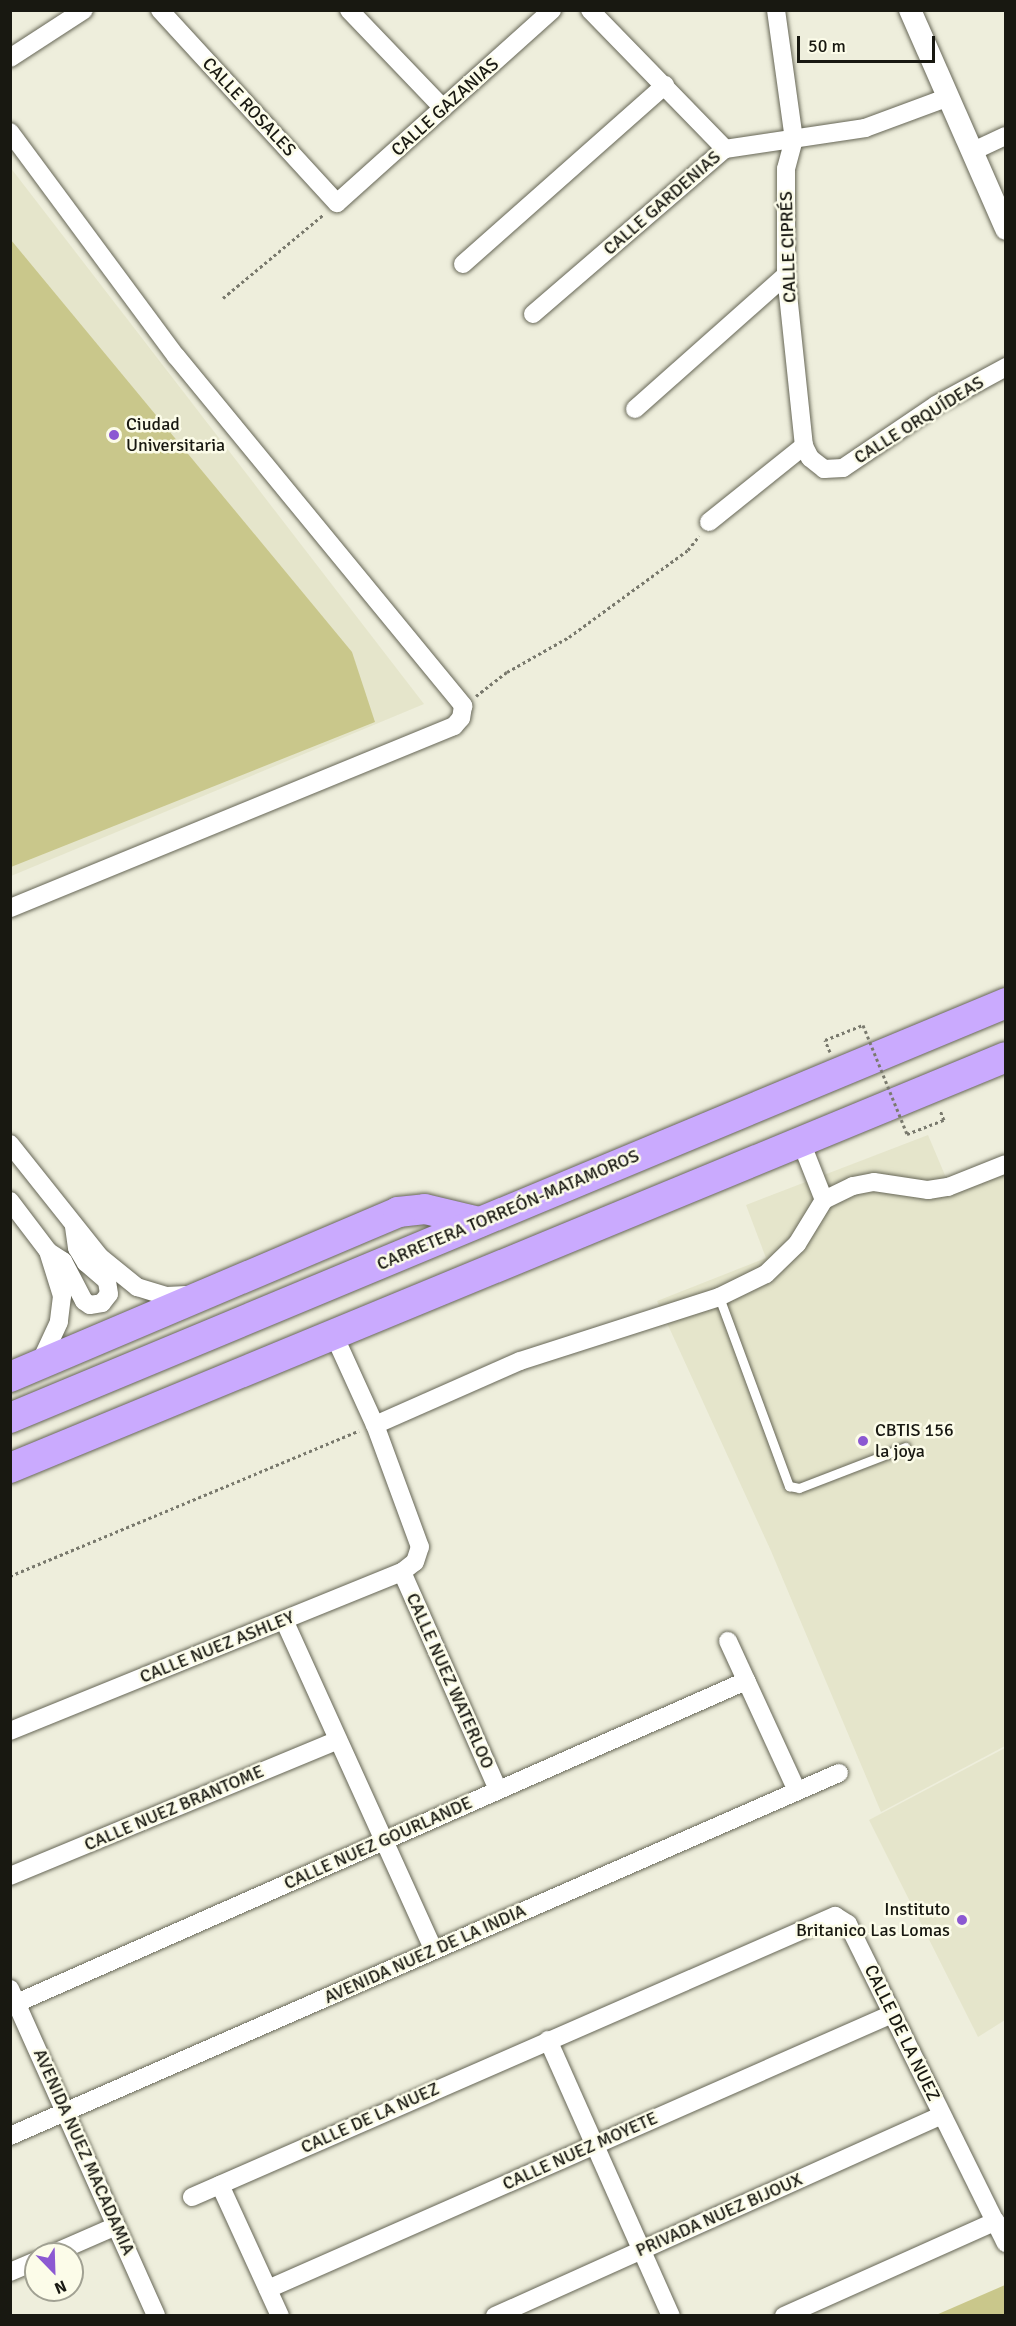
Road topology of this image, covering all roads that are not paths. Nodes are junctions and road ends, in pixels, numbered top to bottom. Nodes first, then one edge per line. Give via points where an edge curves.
1 (84, 10) edge
2 (160, 10) edge
3 (349, 10) edge
4 (552, 10) edge
5 (590, 10) edge
6 (776, 10) edge
7 (910, 10) edge
8 (10, 58) edge
9 (665, 85) junction
10 (949, 97) junction
11 (443, 108) junction
12 (10, 132) edge
13 (1005, 136) edge
14 (794, 140) junction
15 (725, 148) junction
16 (971, 152) junction
17 (337, 203) joint
18 (1005, 229) edge
19 (463, 264) dead end
20 (786, 275) junction
21 (533, 314) dead end
22 (1005, 367) edge
23 (635, 410) dead end
24 (804, 446) junction
25 (709, 522) road end
26 (10, 908) edge
27 (1005, 1003) edge
28 (1005, 1057) edge
29 (801, 1142) junction
30 (10, 1144) edge
31 (1005, 1164) edge
32 (824, 1200) junction
33 (10, 1201) edge
34 (479, 1222) junction
35 (74, 1224) junction
36 (48, 1251) junction
37 (207, 1294) junction
38 (719, 1297) junction
39 (334, 1335) junction
40 (39, 1365) junction
41 (10, 1377) edge
42 (10, 1418) edge
43 (375, 1425) junction
44 (906, 1447) dead end
45 (10, 1468) edge
46 (402, 1572) junction
47 (284, 1620) junction
48 (728, 1641) dead end
49 (746, 1680) junction
50 (10, 1731) edge
51 (338, 1740) junction
52 (839, 1773) dead end
53 (498, 1790) junction
54 (797, 1791) junction
55 (383, 1841) junction
56 (10, 1876) edge
57 (434, 1950) junction
58 (13, 2000) edge
59 (892, 2014) junction
60 (548, 2040) junction
61 (67, 2112) junction
62 (942, 2115) junction
63 (10, 2136) edge
64 (595, 2145) junction
65 (220, 2185) junction
66 (192, 2197) dead end
67 (996, 2221) junction
68 (116, 2226) junction
69 (79, 2242) edge
70 (1005, 2243) edge
71 (642, 2250) junction
72 (24, 2266) edge
73 (10, 2272) edge
74 (268, 2289) junction
75 (156, 2316) edge
76 (280, 2316) edge
77 (495, 2316) edge
78 (671, 2316) edge
79 (784, 2316) edge

1 - 8 street
2 - 17 street, CALLE ROSALES
3 - 11 street
4 - 11 street, CALLE GAZANIAS
5 - 9 street
6 - 14 street, CALLE CIPRÉS
7 - 10 street
9 - 15 street
9 - 19 street
10 - 14 street, CALLE GARDENIAS via 865,128
10 - 16 street
11 - 17 street, CALLE GAZANIAS
12 - 26 street via 176,356 463,706 461,718 454,726
13 - 16 street
14 - 15 street, CALLE GARDENIAS
14 - 20 street, CALLE CIPRÉS via 786,169
15 - 21 street, CALLE GARDENIAS
16 - 18 street
20 - 23 street
20 - 24 street, CALLE CIPRÉS
22 - 24 street, CALLE ORQUÍDEAS via 936,405 843,468 832,470 816,465
24 - 25 street
27 - 34 highway, CARRETERA TORREÓN-MATAMOROS
28 - 29 highway
29 - 32 street
29 - 39 highway
30 - 35 street
31 - 32 street via 948,1188 928,1190 874,1182
32 - 38 street via 779,1263
33 - 36 street
34 - 37 highway via 425,1209 398,1212
34 - 42 highway, CARRETERA TORREÓN-MATAMOROS
35 - 36 street via 77,1248 86,1263 107,1281 109,1294 102,1303 90,1305 84,1301 63,1261
35 - 37 street via 100,1257 137,1287 167,1296
36 - 40 street via 62,1296 59,1322
37 - 40 highway
38 - 43 street via 520,1361
38 - 44 lane via 789,1486 799,1488
39 - 43 street
39 - 45 highway
40 - 41 highway
43 - 46 street, CALLE NUEZ ASHLEY via 420,1547 418,1556
46 - 47 street, CALLE NUEZ ASHLEY
46 - 53 street, CALLE NUEZ WATERLOO
47 - 50 street, CALLE NUEZ ASHLEY
47 - 51 street
48 - 49 street
49 - 53 street, CALLE NUEZ GOURLANDE
49 - 54 street
51 - 55 street
51 - 56 street, CALLE NUEZ BRANTOME
52 - 54 street, AVENIDA NUEZ DE LA INDIA
53 - 55 street, CALLE NUEZ GOURLANDE
54 - 57 street, AVENIDA NUEZ DE LA INDIA
55 - 57 street
55 - 58 street, CALLE NUEZ GOURLANDE
57 - 61 street, AVENIDA NUEZ DE LA INDIA
58 - 61 street, AVENIDA NUEZ MACADAMIA
59 - 60 street, CALLE DE LA NUEZ via 848,1924 829,1916
59 - 62 street, CALLE DE LA NUEZ
59 - 64 street, CALLE NUEZ MOYETE
60 - 64 street
60 - 65 street, CALLE DE LA NUEZ
61 - 63 street, AVENIDA NUEZ DE LA INDIA
61 - 68 street, AVENIDA NUEZ MACADAMIA
62 - 67 street, CALLE DE LA NUEZ
62 - 71 street, PRIVADA NUEZ BIJOUX
64 - 71 street
64 - 74 street, CALLE NUEZ MOYETE
65 - 66 street, CALLE DE LA NUEZ
65 - 74 street
67 - 70 street, CALLE DE LA NUEZ
67 - 79 street
68 - 69 street
68 - 75 street, AVENIDA NUEZ MACADAMIA
71 - 77 street, PRIVADA NUEZ BIJOUX
71 - 78 street
72 - 73 street
74 - 76 street

